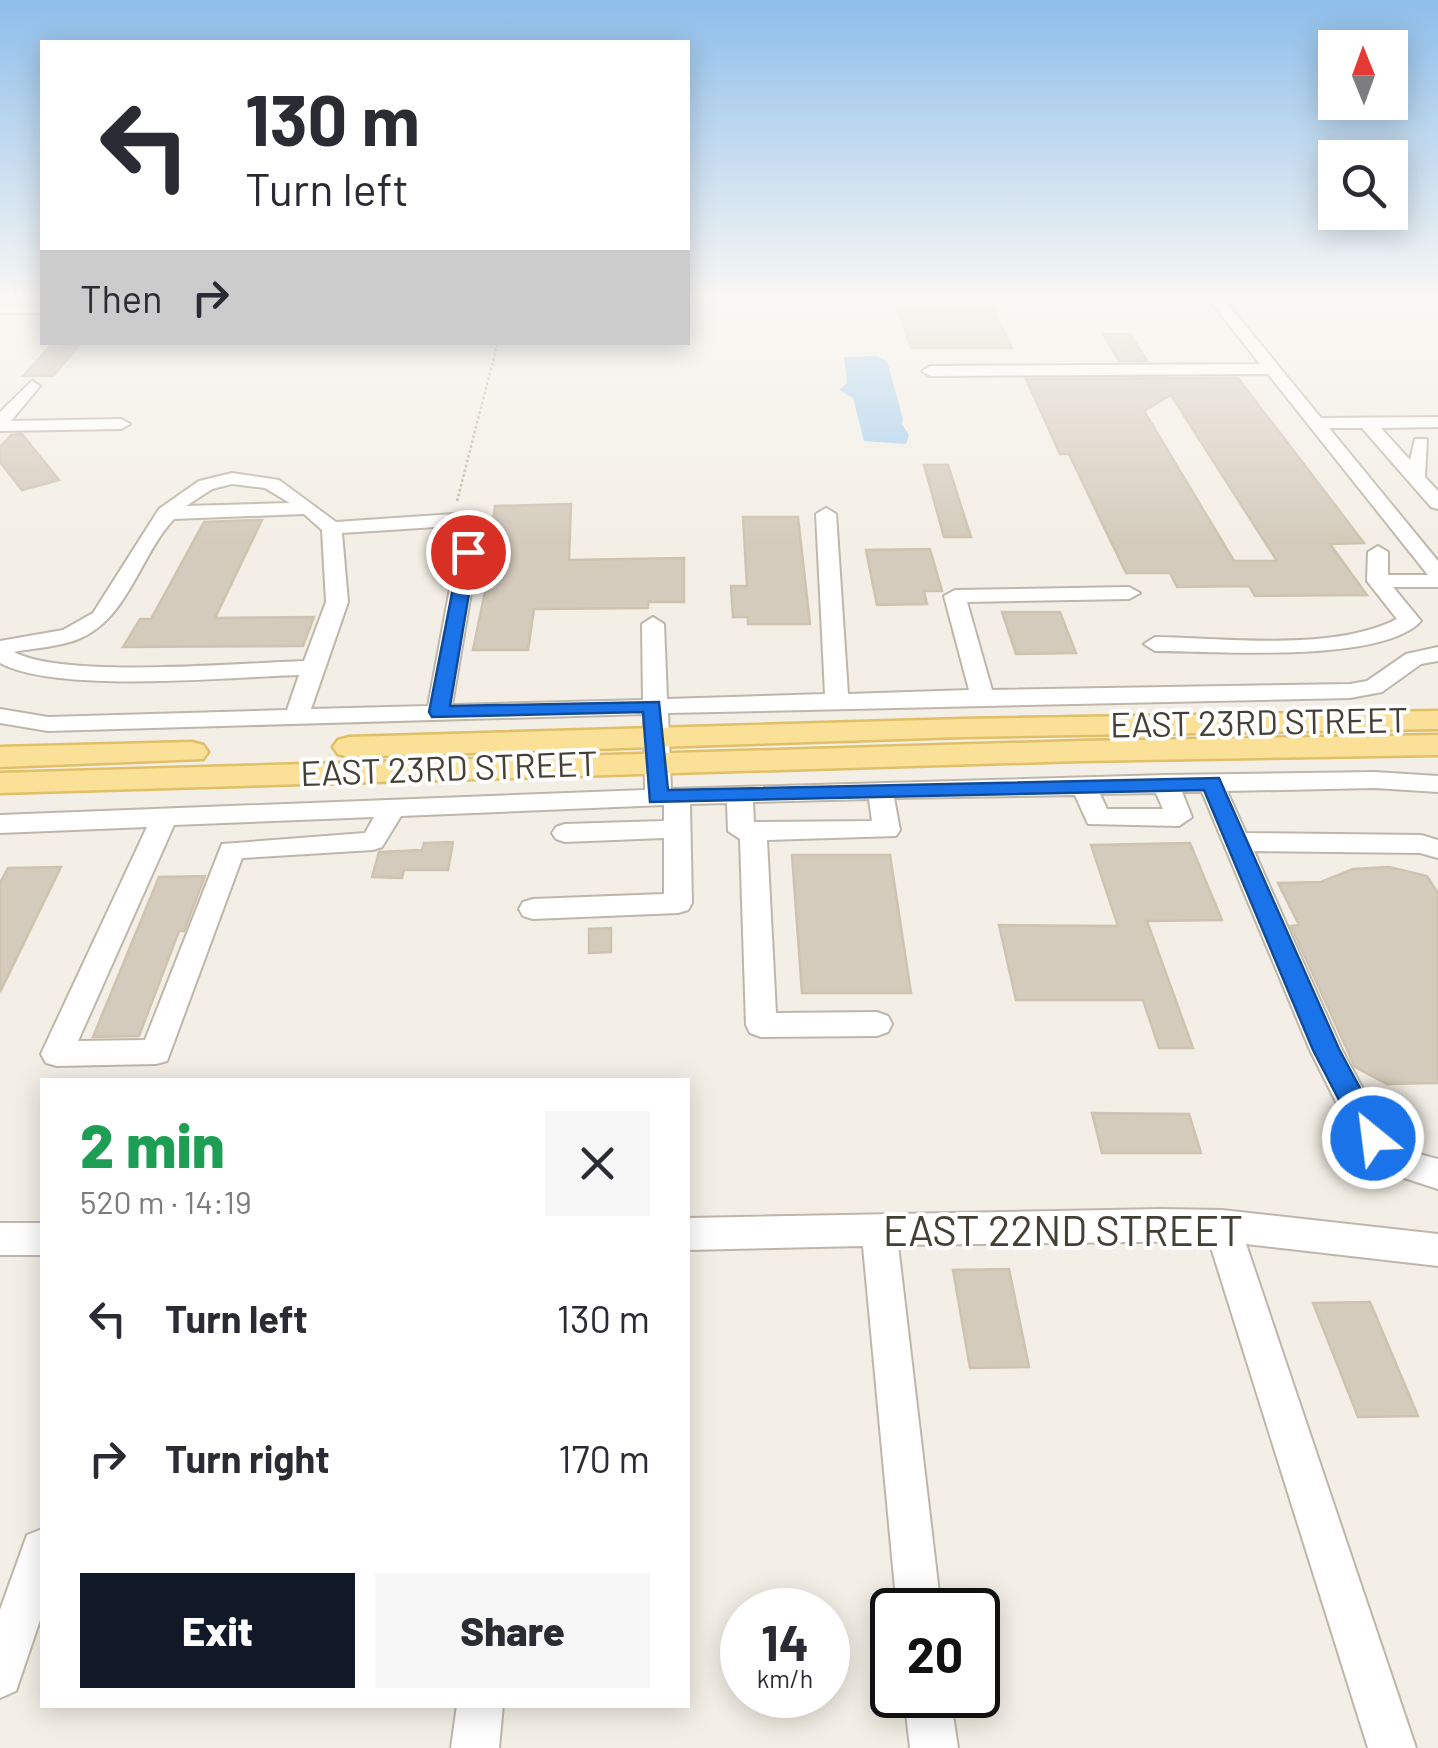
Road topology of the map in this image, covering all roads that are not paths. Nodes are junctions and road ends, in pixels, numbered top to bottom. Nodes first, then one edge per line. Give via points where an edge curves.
1 (1280, 379) edge
2 (32, 386) dead end
3 (1367, 422) junction
4 (1438, 422) edge
5 (1316, 423) junction
6 (0, 424) edge
7 (121, 424) dead end
8 (1421, 444) dead end
9 (1416, 478) junction
10 (1438, 503) edge
11 (308, 508) junction
12 (166, 513) junction
13 (826, 514) dead end
14 (1391, 516) junction
15 (1438, 516) edge
16 (332, 528) junction
17 (1378, 552) dead end
18 (1438, 577) edge
19 (1377, 581) junction
20 (1129, 593) dead end
21 (653, 624) dead end
22 (1154, 644) dead end
23 (0, 651) edge
24 (1438, 654) edge
25 (314, 668) junction
26 (982, 696) junction
27 (837, 701) junction
28 (439, 712) junction
29 (0, 716) edge
30 (296, 717) junction
31 (1438, 720) edge
32 (654, 735) junction
33 (1438, 745) edge
34 (0, 757) edge
35 (0, 782) edge
36 (1211, 783) junction
37 (1438, 784) edge
38 (880, 790) junction
39 (740, 794) junction
40 (667, 797) junction
41 (392, 810) junction
42 (165, 817) junction
43 (7, 824) edge
44 (677, 829) junction
45 (753, 831) junction
46 (565, 833) dead end
47 (1237, 842) junction
48 (0, 848) edge
49 (1438, 849) edge
50 (533, 910) dead end
51 (877, 1024) dead end
52 (1438, 1174) edge
53 (1222, 1226) junction
54 (879, 1231) junction
55 (690, 1234) edge
56 (0, 1239) edge
57 (40, 1239) edge
58 (1438, 1250) edge
59 (40, 1556) edge
60 (916, 1588) edge
61 (0, 1675) edge
62 (480, 1708) edge
63 (931, 1718) edge
64 (476, 1748) edge
65 (934, 1748) edge
66 (1392, 1748) edge

1 - 5 street
2 - 6 street
3 - 4 street
3 - 5 street
3 - 9 street
5 - 14 street
6 - 7 street
8 - 9 street
9 - 10 street
11 - 12 street
11 - 12 street via 266,481 239,479 189,491
11 - 16 street
12 - 23 street via 88,628
13 - 27 street
14 - 15 street
14 - 18 street
16 - 25 street via 337,602
16 - 28 street via 454,520 467,526
17 - 19 street
18 - 19 street
19 - 22 street via 1410,622 1401,628 1347,642
20 - 26 street via 955,596
21 - 32 street
23 - 25 street via 26,668 72,673
24 - 26 street via 1414,659 1374,687 1350,691
25 - 30 street
26 - 27 street
27 - 32 street
28 - 30 street
28 - 32 street
29 - 30 street via 48,724
31 - 32 main road, EAST 23RD STREET
32 - 33 main road, EAST 23RD STREET
32 - 34 main road, EAST 23RD STREET
32 - 35 main road, EAST 23RD STREET
32 - 40 street
36 - 37 street
36 - 38 street via 1165,784 1178,817 1097,818 1084,785
36 - 47 street
38 - 39 street
38 - 45 street via 887,830
39 - 40 street
39 - 45 street via 741,831
40 - 41 street
40 - 44 street
41 - 42 street
41 - 42 street via 374,842 232,850 156,1052 57,1054
42 - 43 street
43 - 48 street
44 - 46 street
44 - 50 street via 678,903
45 - 51 street via 760,1025
47 - 49 street
47 - 52 street via 1326,1050 1373,1138 1404,1164
53 - 54 street, EAST 22ND STREET
53 - 58 street, EAST 22ND STREET
53 - 66 street
54 - 55 street, EAST 22ND STREET
54 - 60 street
56 - 57 street
59 - 61 street
62 - 64 street
63 - 65 street

